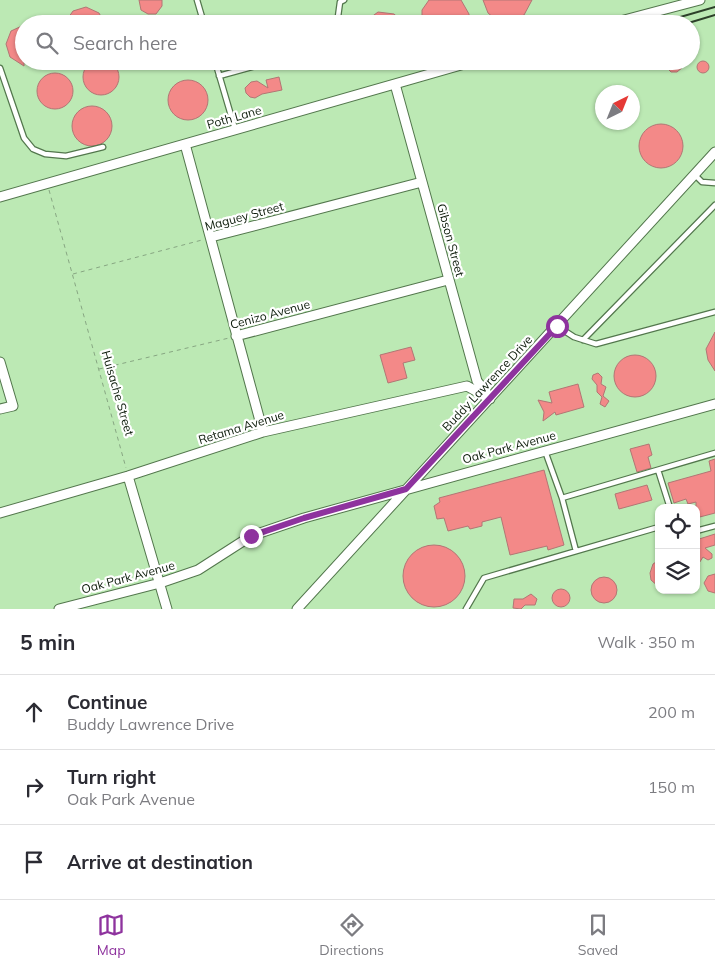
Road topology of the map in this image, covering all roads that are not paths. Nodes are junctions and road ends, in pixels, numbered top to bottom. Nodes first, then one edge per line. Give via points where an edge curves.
1 (197, 0) edge
2 (700, 0) edge
3 (341, 1) edge
4 (201, 15) edge
5 (339, 15) edge
6 (643, 15) edge
7 (0, 68) edge
8 (217, 70) edge
9 (241, 70) edge
10 (444, 70) edge
11 (219, 76) junction
12 (395, 84) junction
13 (235, 130) junction
14 (185, 144) junction
15 (102, 147) dead end
16 (715, 152) edge
17 (694, 174) junction
18 (422, 182) junction
19 (715, 183) edge
20 (0, 197) edge
21 (715, 205) edge
22 (212, 237) junction
23 (448, 280) junction
24 (715, 312) edge
25 (557, 326) junction
26 (236, 336) junction
27 (584, 340) junction
28 (0, 362) edge
29 (490, 399) junction
30 (715, 404) edge
31 (0, 409) edge
32 (262, 432) junction
33 (545, 451) junction
34 (715, 453) edge
35 (658, 470) junction
36 (128, 476) junction
37 (406, 489) junction
38 (562, 498) junction
39 (669, 504) edge
40 (0, 513) edge
41 (715, 526) edge
42 (655, 528) edge
43 (700, 530) edge
44 (576, 551) junction
45 (160, 583) junction
46 (59, 609) edge
47 (167, 609) edge
48 (297, 609) edge
49 (466, 609) edge

1 - 4 lane
2 - 6 street
3 - 5 lane
7 - 15 lane via 24,138 33,149 66,156
8 - 11 lane
9 - 11 lane
10 - 12 street, Poth Lane
11 - 13 lane
12 - 13 street, Poth Lane
12 - 18 street, Gibson Street
13 - 14 street, Poth Lane
14 - 20 street, Poth Lane
14 - 22 street
16 - 17 street, Buddy Lawrence Drive
17 - 19 lane via 702,182
17 - 25 street, Buddy Lawrence Drive
18 - 22 street, Maguey Street
18 - 23 street, Gibson Street
21 - 27 lane
22 - 26 street
23 - 26 street, Cenizo Avenue
23 - 29 street, Gibson Street via 477,381
24 - 27 lane via 596,344
25 - 27 lane
25 - 29 street, Buddy Lawrence Drive
26 - 32 street
28 - 31 street via 13,406
29 - 32 street, Retama Avenue via 467,386
29 - 37 street, Buddy Lawrence Drive
30 - 33 street, Oak Park Avenue
32 - 36 street, Retama Avenue
33 - 37 street, Oak Park Avenue
33 - 38 lane
34 - 35 lane
35 - 38 lane
35 - 39 lane
36 - 40 street, Retama Avenue
36 - 45 street
37 - 45 street, Oak Park Avenue via 251,536 198,570
37 - 48 street, Buddy Lawrence Drive
38 - 44 lane
41 - 43 lane
42 - 44 lane
44 - 49 lane via 484,578
45 - 46 street, Oak Park Avenue
45 - 47 street

